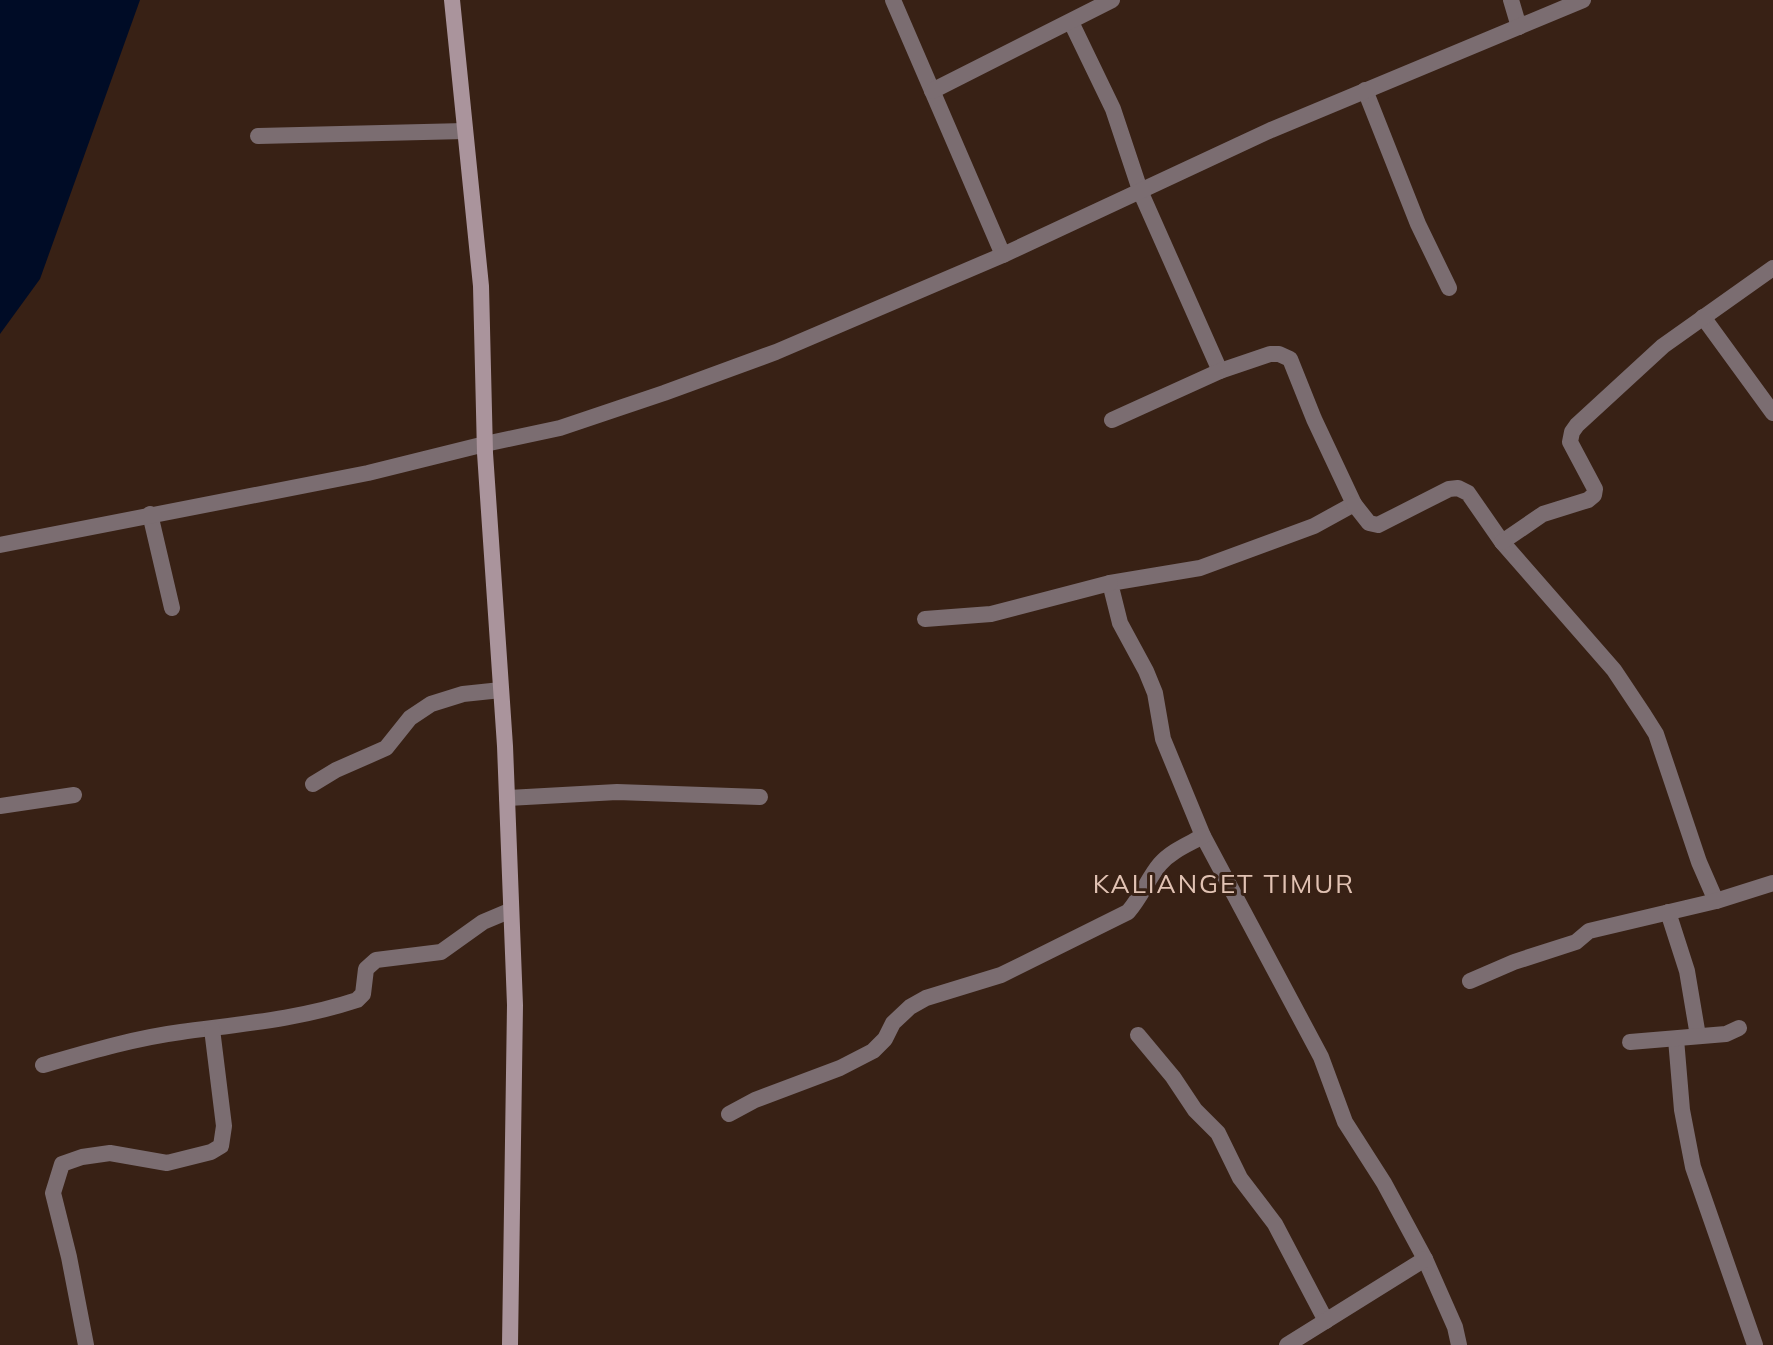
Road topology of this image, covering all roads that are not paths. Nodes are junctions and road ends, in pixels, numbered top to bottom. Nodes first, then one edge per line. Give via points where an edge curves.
1 (452, 0) edge
2 (893, 0) edge
3 (1112, 0) edge
4 (1511, 0) edge
5 (1583, 0) edge
6 (1071, 22) junction
7 (1519, 27) junction
8 (1365, 90) junction
9 (932, 91) junction
10 (465, 131) junction
11 (258, 136) dead end
12 (1141, 193) junction
13 (1003, 255) junction
14 (1773, 268) edge
15 (1449, 288) dead end
16 (1703, 317) junction
17 (1220, 371) junction
18 (1772, 410) edge
19 (1112, 420) dead end
20 (485, 444) junction
21 (1354, 504) junction
22 (150, 514) junction
23 (1502, 542) junction
24 (0, 545) edge
25 (1110, 583) junction
26 (172, 608) dead end
27 (925, 619) dead end
28 (501, 690) junction
29 (313, 784) dead end
30 (74, 795) dead end
31 (760, 797) dead end
32 (507, 798) junction
33 (0, 806) edge
34 (1203, 836) junction
35 (1773, 883) edge
36 (1716, 901) junction
37 (509, 911) junction
38 (1668, 912) junction
39 (1470, 981) dead end
40 (1739, 1028) dead end
41 (212, 1029) junction
42 (1138, 1035) dead end
43 (1698, 1036) junction
44 (1676, 1039) junction
45 (1630, 1042) dead end
46 (43, 1065) dead end
47 (729, 1114) dead end
48 (1425, 1259) junction
49 (1326, 1321) junction
50 (86, 1345) edge
51 (510, 1345) edge
52 (1287, 1345) edge
53 (1459, 1345) edge
54 (1755, 1345) edge

1 - 10 main road
2 - 9 street
3 - 6 street
4 - 7 street
5 - 7 street
6 - 9 street
6 - 12 street via 1113,109
7 - 8 street
8 - 12 street
8 - 15 street
9 - 13 street
10 - 11 street
10 - 20 main road via 481,286
12 - 13 street
12 - 17 street
13 - 20 street via 776,352 664,393 560,428
14 - 16 street
16 - 18 street
16 - 23 street via 1663,346 1572,432 1570,442 1594,495 1543,514
17 - 19 street
17 - 21 street via 1270,354 1290,359
20 - 22 street via 368,473
20 - 28 main road
21 - 23 street via 1369,523 1378,525 1458,488 1468,493
21 - 25 street via 1314,526 1200,568
22 - 24 street
22 - 26 street
23 - 36 street via 1586,636 1656,734
25 - 27 street via 991,614
25 - 34 street via 1120,623 1155,693 1163,739
28 - 29 street via 431,704 410,718 386,748
28 - 32 main road
30 - 33 street
31 - 32 street via 617,792
32 - 37 main road
34 - 47 street via 1158,866 1128,912 1001,975 926,998 893,1023 873,1051
34 - 48 street via 1314,1042 1345,1122
35 - 36 street
36 - 38 street
37 - 41 street via 483,922 441,952 376,960 366,969 363,994 357,1000
37 - 51 main road via 515,1005
38 - 39 street via 1589,931 1576,942
38 - 43 street via 1687,971
40 - 43 street
41 - 46 street via 93,1050
41 - 50 street via 224,1126 221,1146 167,1163 110,1153 62,1164 53,1193
42 - 49 street via 1218,1133 1240,1178 1275,1224
43 - 44 street
44 - 45 street
44 - 54 street via 1693,1167
48 - 49 street
48 - 53 street
49 - 52 street

